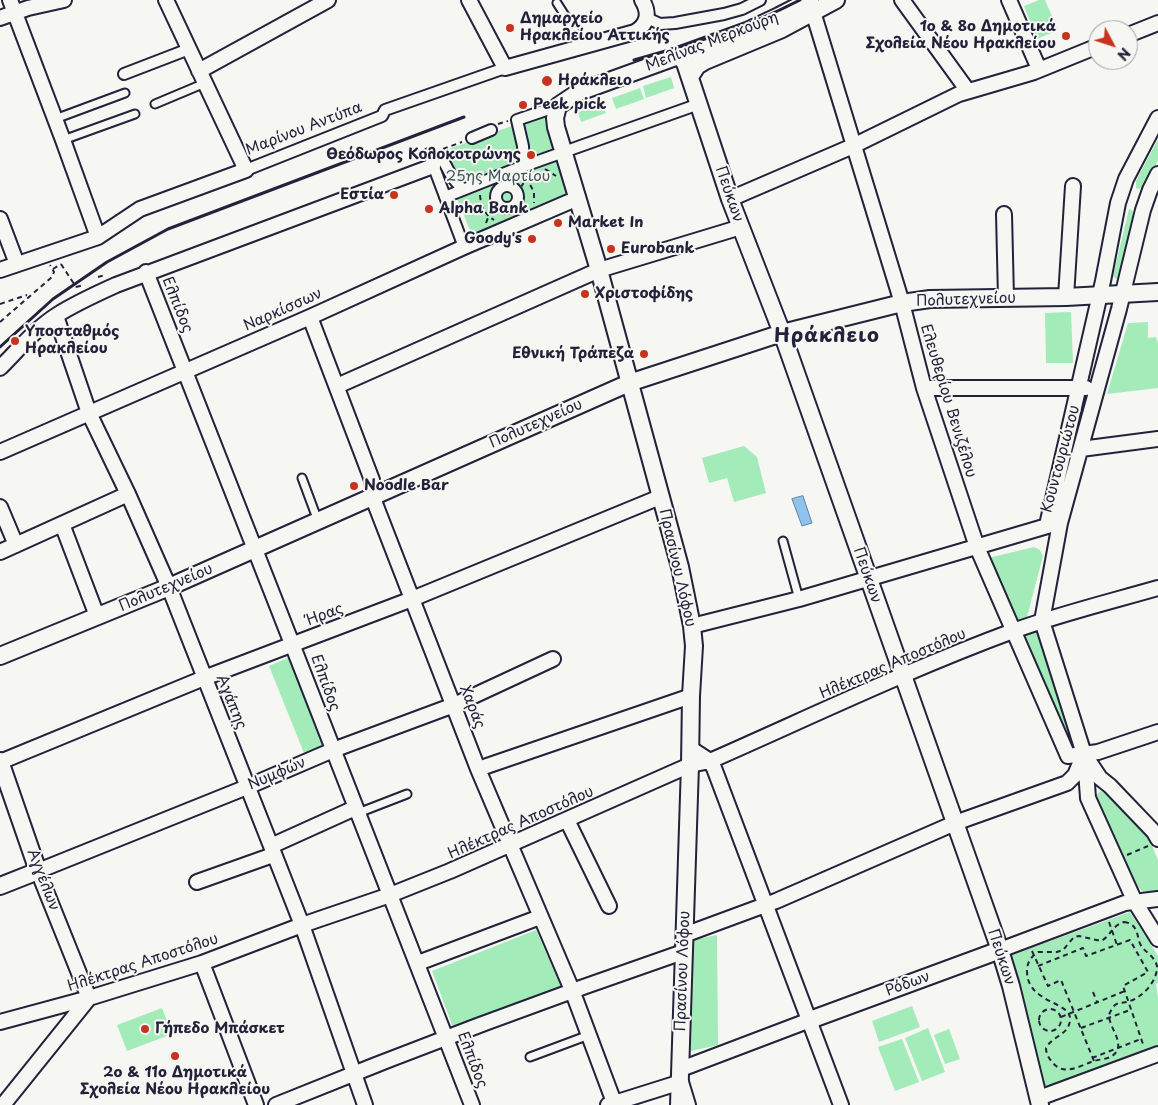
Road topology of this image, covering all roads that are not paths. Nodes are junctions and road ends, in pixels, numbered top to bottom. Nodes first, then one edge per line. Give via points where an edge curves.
1 (64, 0) edge
2 (166, 0) edge
3 (328, 0) edge
4 (469, 0) edge
5 (642, 0) edge
6 (760, 0) edge
7 (836, 0) edge
8 (902, 0) edge
9 (1009, 0) edge
10 (557, 3) dead end
11 (811, 4) edge
12 (12, 6) edge
13 (0, 18) edge
14 (647, 18) junction
15 (1158, 23) edge
16 (1138, 31) edge
17 (580, 48) junction
18 (189, 49) junction
19 (1088, 50) edge
20 (674, 56) junction
21 (504, 68) junction
22 (1040, 69) junction
23 (124, 74) dead end
24 (202, 77) junction
25 (690, 77) junction
26 (474, 82) dead end
27 (968, 91) junction
28 (125, 93) dead end
29 (427, 99) dead end
30 (155, 104) dead end
31 (699, 104) junction
32 (558, 106) junction
33 (135, 114) dead end
34 (1158, 118) edge
35 (55, 119) junction
36 (495, 128) road end
37 (472, 138) road end
38 (63, 140) junction
39 (853, 146) junction
40 (441, 150) road end
41 (563, 152) junction
42 (431, 160) junction
43 (525, 166) junction
44 (246, 170) junction
45 (1158, 174) edge
46 (499, 176) junction
47 (1073, 186) dead end
48 (504, 187) junction
49 (463, 190) junction
50 (1154, 190) edge
51 (445, 197) junction
52 (578, 198) junction
53 (730, 199) junction
54 (511, 207) junction
55 (1004, 214) dead end
56 (0, 219) edge
57 (516, 221) junction
58 (741, 227) junction
59 (98, 237) junction
60 (464, 246) junction
61 (17, 264) junction
62 (0, 270) edge
63 (599, 270) junction
64 (146, 272) junction
65 (1158, 292) edge
66 (1100, 294) junction
67 (1123, 294) junction
68 (1066, 296) junction
69 (1006, 298) junction
70 (902, 303) junction
71 (56, 316) junction
72 (310, 317) junction
73 (782, 333) junction
74 (0, 368) edge
75 (185, 370) junction
76 (629, 383) junction
77 (338, 386) junction
78 (924, 388) junction
79 (1078, 388) junction
80 (1096, 389) junction
81 (90, 413) junction
82 (1158, 439) edge
83 (1081, 449) junction
84 (0, 452) edge
85 (302, 478) dead end
86 (128, 494) junction
87 (373, 497) junction
88 (660, 497) junction
89 (0, 507) edge
90 (318, 521) junction
91 (62, 524) junction
92 (1054, 524) junction
93 (783, 541) dead end
94 (16, 544) junction
95 (977, 547) junction
96 (255, 549) junction
97 (0, 552) edge
98 (868, 578) junction
99 (168, 587) junction
100 (1158, 588) edge
101 (412, 599) junction
102 (800, 599) junction
103 (97, 616) junction
104 (1042, 621) junction
105 (692, 626) junction
106 (1013, 631) junction
107 (294, 645) junction
108 (0, 656) edge
109 (553, 659) dead end
110 (902, 675) junction
111 (204, 678) junction
112 (691, 696) junction
113 (454, 704) junction
114 (1158, 732) edge
115 (690, 748) junction
116 (333, 750) junction
117 (1084, 754) junction
118 (710, 761) junction
119 (0, 762) edge
120 (690, 765) junction
121 (478, 769) junction
122 (247, 787) junction
123 (407, 794) dead end
124 (356, 811) junction
125 (567, 820) junction
126 (955, 823) junction
127 (1154, 842) edge
128 (511, 845) junction
129 (272, 851) junction
130 (38, 871) junction
131 (197, 882) dead end
132 (0, 886) edge
133 (390, 895) junction
134 (1158, 899) edge
135 (1135, 902) junction
136 (765, 905) junction
137 (609, 906) dead end
138 (540, 917) junction
139 (302, 925) junction
140 (684, 935) junction
141 (1158, 939) edge
142 (1000, 950) junction
143 (683, 952) junction
144 (202, 963) junction
145 (418, 963) junction
146 (572, 990) junction
147 (90, 998) junction
148 (810, 1020) junction
149 (0, 1022) edge
150 (589, 1035) junction
151 (446, 1037) junction
152 (1153, 1056) edge
153 (530, 1057) dead end
154 (354, 1073) junction
155 (681, 1076) junction
156 (1040, 1102) edge
157 (612, 1104) edge
158 (3, 1105) edge
159 (256, 1105) edge
160 (276, 1105) edge
161 (365, 1105) edge
162 (472, 1105) edge
163 (680, 1105) edge
164 (688, 1105) edge
165 (841, 1105) edge

1 - 12 street
2 - 18 street
3 - 24 street
4 - 21 street
5 - 14 street
6 - 14 street via 724,14 675,23 660,24
7 - 11 street, Μελίνας Μερκούρη
8 - 27 street
9 - 22 street
10 - 17 lane via 576,33
11 - 20 street, Μελίνας Μερκούρη via 747,31
11 - 25 street, Μελίνας Μερκούρη via 782,29 697,66
11 - 39 street, Ελευθερίου Βενιζέλου
12 - 13 street
12 - 35 street
14 - 17 street, Μαρίνου Αντύπα via 635,32
15 - 16 street
17 - 21 street, Μαρίνου Αντύπα
18 - 23 street
18 - 24 street
19 - 22 street
20 - 25 street, Πεύκων via 680,56
20 - 32 street, Μελίνας Μερκούρη via 579,92
21 - 44 street, Μαρίνου Αντύπα via 489,76 385,110 382,116
22 - 27 street
24 - 30 lane
24 - 44 street
25 - 31 street, Πεύκων
26 - 29 street
27 - 39 street
28 - 35 lane
31 - 41 street
31 - 53 street, Πεύκων
32 - 41 street, Πρασίνου Λόφου via 555,118
32 - 43 street via 513,121 523,146
33 - 38 lane
34 - 66 street, Κουντουριώτου via 1126,178
35 - 38 street
36 - 37 street
38 - 59 street
39 - 53 street
39 - 70 street, Ελευθερίου Βενιζέλου
40 - 42 street
41 - 43 street
41 - 52 street, Πρασίνου Λόφου
42 - 49 street via 444,162
42 - 51 street
42 - 64 street
43 - 46 street
44 - 59 street, Μαρίνου Αντύπα via 140,209
45 - 50 street, Κουντουριώτου
46 - 48 street
46 - 49 street
47 - 68 street
48 - 54 street via 511,187 517,194 518,200
48 - 54 street via 497,192 496,200 500,206
49 - 51 street
50 - 67 street, Κουντουριώτου via 1143,210
51 - 60 street
52 - 57 street, Ναρκίσσων
52 - 63 street, Πρασίνου Λόφου
53 - 58 street, Πεύκων
54 - 57 street
55 - 69 street
56 - 61 street
57 - 60 street, Ναρκίσσων
58 - 63 street
58 - 73 street, Πεύκων
59 - 61 street, Μαρίνου Αντύπα
60 - 72 street, Ναρκίσσων
61 - 62 street, Μαρίνου Αντύπα
63 - 76 street, Πρασίνου Λόφου
63 - 77 street
64 - 71 street
64 - 75 street, Ελπίδος
65 - 67 street
66 - 67 street, Πολυτεχνείου
66 - 68 street, Πολυτεχνείου
66 - 79 street, Κουντουριώτου
67 - 80 street, Κουντουριώτου
68 - 69 street, Πολυτεχνείου
69 - 70 street, Πολυτεχνείου via 930,298
70 - 73 street, Πολυτεχνείου
70 - 78 street, Ελευθερίου Βενιζέλου
71 - 74 street via 32,334
71 - 81 street, Αγάπης
72 - 75 street, Ναρκίσσων
72 - 77 street, Χαράς
73 - 76 street, Πολυτεχνείου
73 - 98 street, Πεύκων
75 - 81 street, Ναρκίσσων
75 - 96 street, Ελπίδος
76 - 87 street, Πολυτεχνείου
76 - 88 street, Πρασίνου Λόφου
77 - 87 street, Χαράς via 372,480
78 - 79 street
78 - 95 street, Ελευθερίου Βενιζέλου
79 - 80 street
79 - 92 street, Κουντουριώτου
80 - 83 street, Κουντουριώτου
81 - 84 street, Ναρκίσσων
81 - 86 street, Αγάπης
82 - 83 street
83 - 92 street, Κουντουριώτου
85 - 90 lane
86 - 91 street
86 - 99 street, Αγάπης
87 - 90 street, Πολυτεχνείου
87 - 101 street, Χαράς
88 - 101 street, Ήρας
88 - 105 street, Πρασίνου Λόφου via 680,567
89 - 94 street
90 - 96 street, Πολυτεχνείου
91 - 94 street
91 - 103 street
92 - 95 street
92 - 104 street, Κουντουριώτου
93 - 102 lane
94 - 97 street
95 - 98 street
95 - 106 street, Ελευθερίου Βενιζέλου
96 - 99 street, Πολυτεχνείου
96 - 107 street, Ελπίδος
98 - 102 street
98 - 110 street, Πεύκων
99 - 103 street, Πολυτεχνείου
99 - 111 street, Αγάπης
100 - 104 street, Ηλέκτρας Αποστόλου
101 - 107 street, Ήρας
101 - 113 street, Χαράς
102 - 105 street
103 - 108 street, Πολυτεχνείου
104 - 106 street, Ηλέκτρας Αποστόλου
104 - 117 street, Κουντουριώτου
105 - 112 street, Πρασίνου Λόφου
106 - 110 street, Ηλέκτρας Αποστόλου
106 - 117 street, Ελευθερίου Βενιζέλου via 1068,756
107 - 111 street, Ήρας
107 - 116 street, Ελπίδος
109 - 113 street, Νυμφών
110 - 118 street, Ηλέκτρας Αποστόλου
110 - 126 street, Πεύκων
111 - 119 street, Ήρας
111 - 122 street, Αγάπης
112 - 115 street, Πρασίνου Λόφου
112 - 121 street
113 - 116 street, Νυμφών
113 - 121 street, Χαράς
114 - 117 street
115 - 118 street
115 - 120 street, Πρασίνου Λόφου
116 - 122 street, Νυμφών
116 - 124 street, Ελπίδος
117 - 126 street via 1075,775 1067,783
117 - 127 street via 1100,778 1154,832
117 - 135 street via 1088,798
118 - 120 street, Ηλέκτρας Αποστόλου
118 - 136 street
119 - 130 street, Αγγέλων
120 - 125 street, Ηλέκτρας Αποστόλου
120 - 140 street, Πρασίνου Λόφου
121 - 128 street, Χαράς
122 - 129 street, Αγάπης
122 - 130 street, Νυμφών
123 - 124 lane
124 - 129 street
124 - 133 street, Ελπίδος
125 - 128 street, Ηλέκτρας Αποστόλου
125 - 137 street
126 - 136 street
126 - 142 street, Πεύκων
128 - 133 street, Ηλέκτρας Αποστόλου
128 - 138 street, Χαράς
129 - 131 street
129 - 139 street, Αγάπης
130 - 132 street, Νυμφών
130 - 147 street, Αγγέλων
133 - 139 street, Ηλέκτρας Αποστόλου
133 - 145 street, Ελπίδος
134 - 135 street, Ρόδων
135 - 141 street
135 - 142 street, Ρόδων via 1105,910
136 - 140 street
136 - 148 street
138 - 145 street
138 - 146 street, Χαράς
139 - 144 street, Ηλέκτρας Αποστόλου
139 - 154 street, Αγάπης
140 - 143 street, Πρασίνου Λόφου
142 - 148 street, Ρόδων
142 - 156 street, Πεύκων
143 - 146 street
143 - 155 street, Πρασίνου Λόφου
144 - 147 street, Ηλέκτρας Αποστόλου
144 - 159 street
145 - 151 street, Ελπίδος
146 - 150 street, Χαράς
146 - 151 street
147 - 149 street, Ηλέκτρας Αποστόλου
147 - 158 street
148 - 155 street, Ρόδων
148 - 165 street
150 - 153 lane
150 - 157 street, Χαράς
151 - 154 street
151 - 162 street, Ελπίδος
152 - 156 street
154 - 160 street
154 - 161 street, Αγάπης
155 - 157 street, Ρόδων
155 - 163 street, Πρασίνου Λόφου
155 - 164 street

